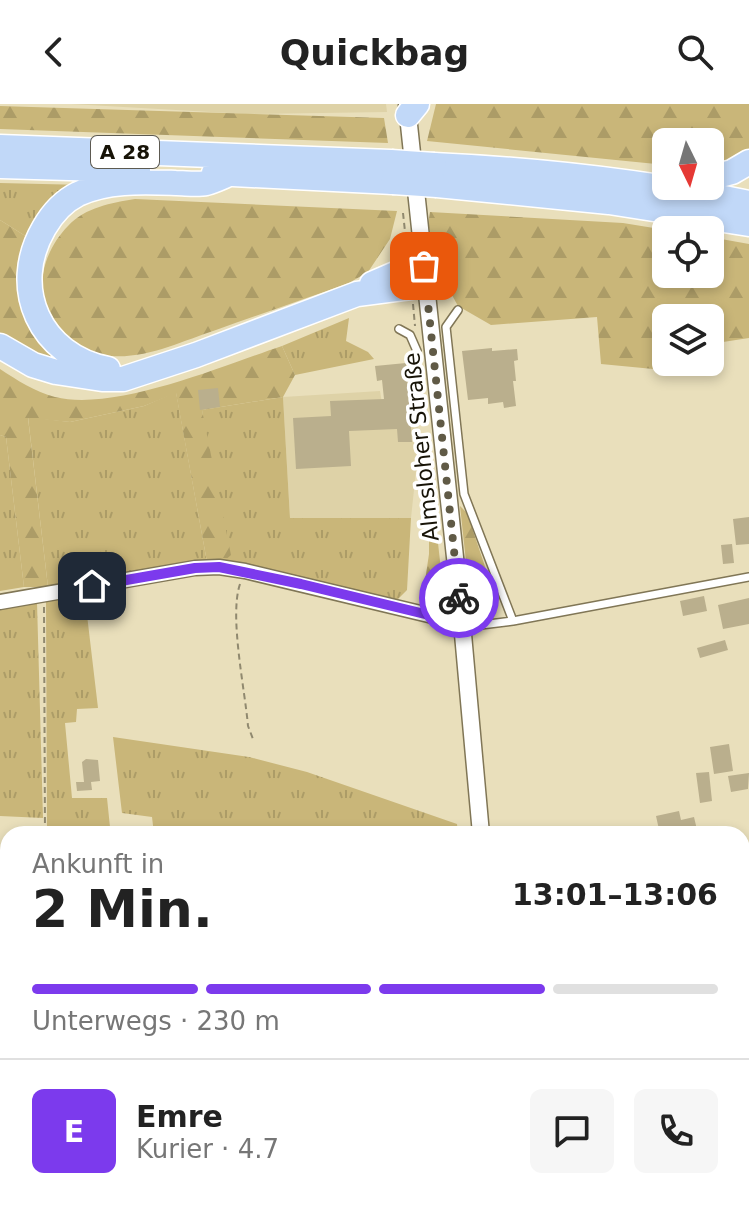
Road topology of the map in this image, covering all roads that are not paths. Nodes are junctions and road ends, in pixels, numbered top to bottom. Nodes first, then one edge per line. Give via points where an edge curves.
1 (411, 108) edge
2 (0, 147) edge
3 (749, 162) edge
4 (0, 166) edge
5 (392, 172) junction
6 (229, 174) junction
7 (724, 174) edge
8 (436, 175) junction
9 (652, 175) edge
10 (597, 179) junction
11 (749, 203) edge
12 (749, 224) edge
13 (425, 276) junction
14 (458, 310) dead end
15 (399, 329) dead end
16 (0, 346) edge
17 (417, 351) dead end
18 (150, 371) junction
19 (749, 577) edge
20 (0, 602) edge
21 (513, 621) junction
22 (462, 623) junction
23 (480, 826) edge

1 - 13 street, Almsloher Straße
2 - 5 highway, A 28
3 - 7 highway
4 - 6 highway, A 28
5 - 6 highway, A 28
5 - 8 highway, A 28, bridge
6 - 18 highway via 205,184 114,184 79,194 49,219 36,241 29,266 30,293 47,333 62,349 96,367
8 - 10 highway, A 28 via 493,168
8 - 12 highway, A 28
9 - 10 highway via 622,172
10 - 11 highway, A 28
13 - 18 highway via 357,294
13 - 22 street, Almsloher Straße
14 - 21 lane via 446,327 464,494
15 - 17 lane via 410,335
16 - 18 highway via 33,365 76,376 123,379
19 - 21 lane
20 - 22 street via 219,567
21 - 22 lane
22 - 23 street, Almsloher Straße

